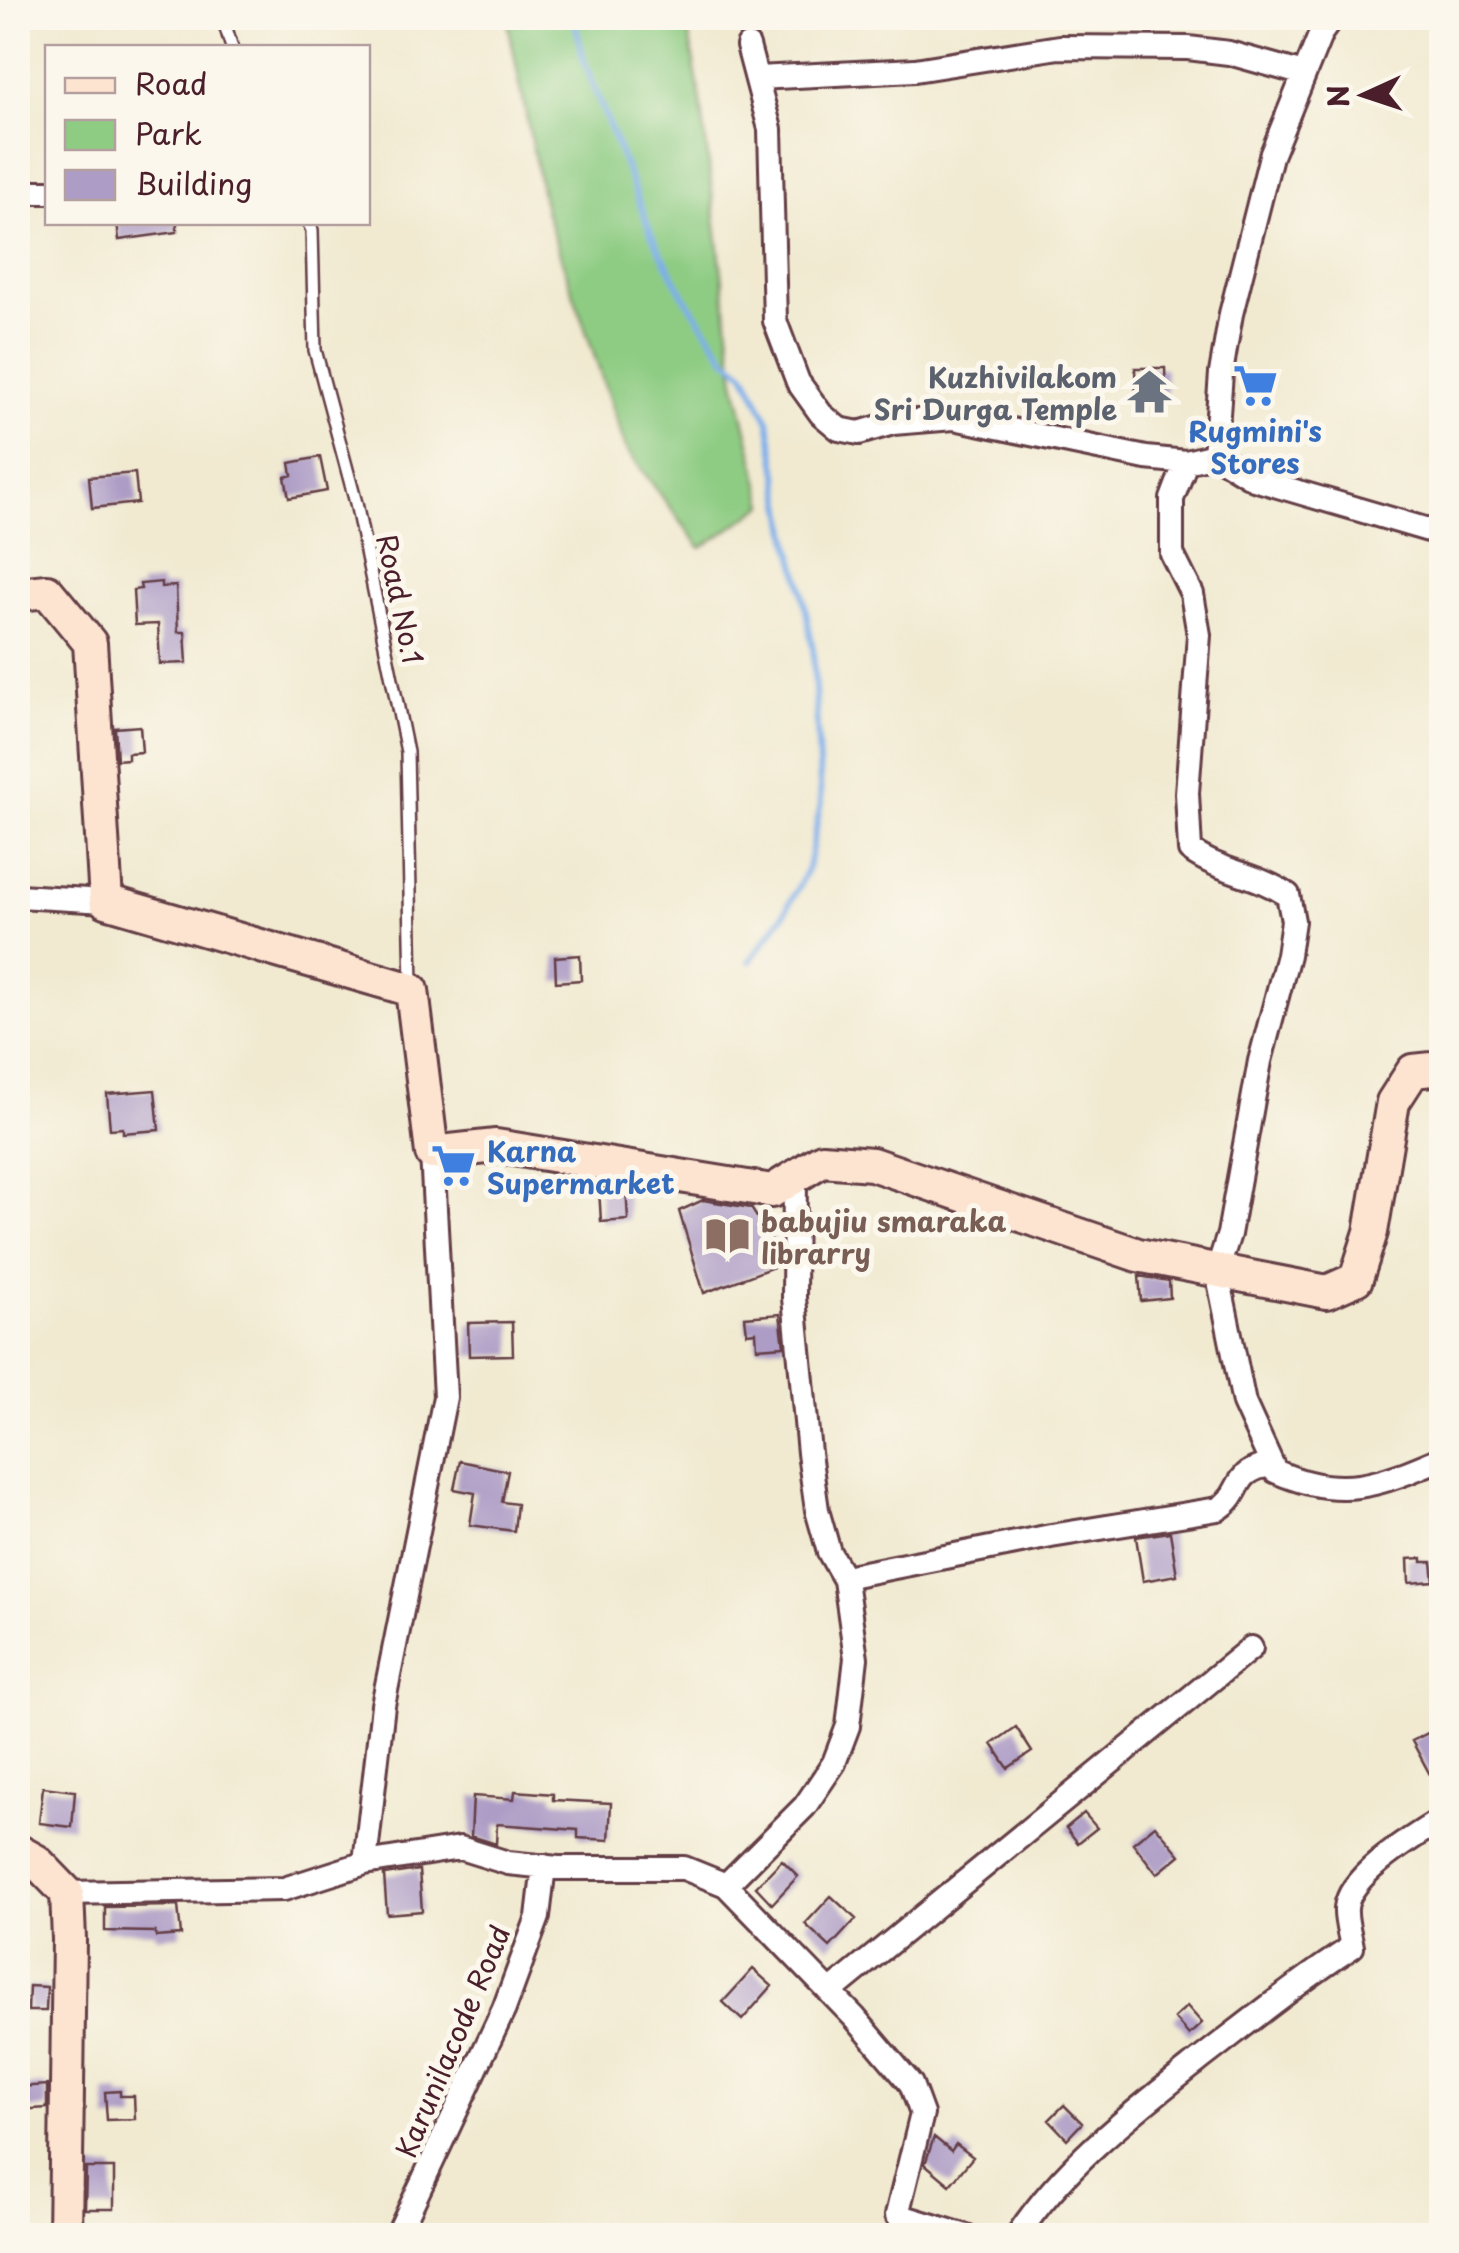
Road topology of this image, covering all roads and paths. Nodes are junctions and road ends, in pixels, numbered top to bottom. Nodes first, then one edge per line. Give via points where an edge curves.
1 (223, 18) edge
2 (1332, 18) edge
3 (231, 45) edge
4 (748, 46) dead end
5 (1304, 74) junction
6 (757, 78) junction
7 (18, 192) edge
8 (45, 192) edge
9 (310, 225) edge
10 (1215, 455) junction
11 (1186, 462) junction
12 (1442, 534) edge
13 (18, 594) edge
14 (18, 896) edge
15 (106, 901) junction
16 (412, 990) junction
17 (1442, 1068) edge
18 (432, 1152) junction
19 (795, 1177) junction
20 (1217, 1270) junction
21 (1442, 1458) edge
22 (1271, 1464) junction
23 (845, 1580) junction
24 (1251, 1648) dead end
25 (1442, 1819) edge
26 (18, 1851) edge
27 (365, 1863) junction
28 (544, 1866) junction
29 (726, 1885) junction
30 (67, 1894) junction
31 (830, 1992) junction
32 (891, 2225) edge
33 (65, 2236) edge
34 (398, 2236) edge
35 (966, 2236) edge
36 (1017, 2236) edge

1 - 3 lane
2 - 5 street
4 - 6 street
5 - 6 street via 1188,48 1059,48 915,70
5 - 10 street via 1271,156 1231,314
6 - 11 street via 770,129 775,322 798,382 821,414 839,430 859,433 954,418
7 - 8 street
9 - 16 lane, Road No.1 via 315,350 356,503 407,752
10 - 11 street
10 - 12 street via 1254,479
11 - 20 street via 1172,499 1172,554 1192,594 1198,635 1187,794 1190,850 1288,895 1294,922
13 - 15 main road via 47,591 90,642
14 - 15 street
15 - 16 main road
16 - 18 main road
17 - 20 main road via 1413,1071 1393,1102 1371,1232 1356,1279 1327,1292
18 - 19 main road via 496,1146 772,1191
18 - 27 street via 445,1398 383,1704
19 - 20 main road via 822,1160 872,1164 1138,1255
19 - 23 street via 794,1298 809,1454 817,1510
20 - 22 street via 1244,1403
21 - 22 street via 1364,1488 1302,1483
22 - 23 street via 1238,1480 1230,1502 1218,1509
23 - 29 street via 856,1658 848,1726 834,1763 805,1806
24 - 31 street
25 - 36 street via 1392,1851 1353,1889 1346,1907 1352,1947 1124,2120 1048,2193
26 - 30 main road
27 - 28 street via 460,1848
27 - 30 street via 284,1889
28 - 29 street via 684,1868
28 - 34 street, Karunilacode Road via 538,1917 504,2010
29 - 31 street
30 - 33 main road
31 - 32 street via 911,2084 922,2114
32 - 35 street

